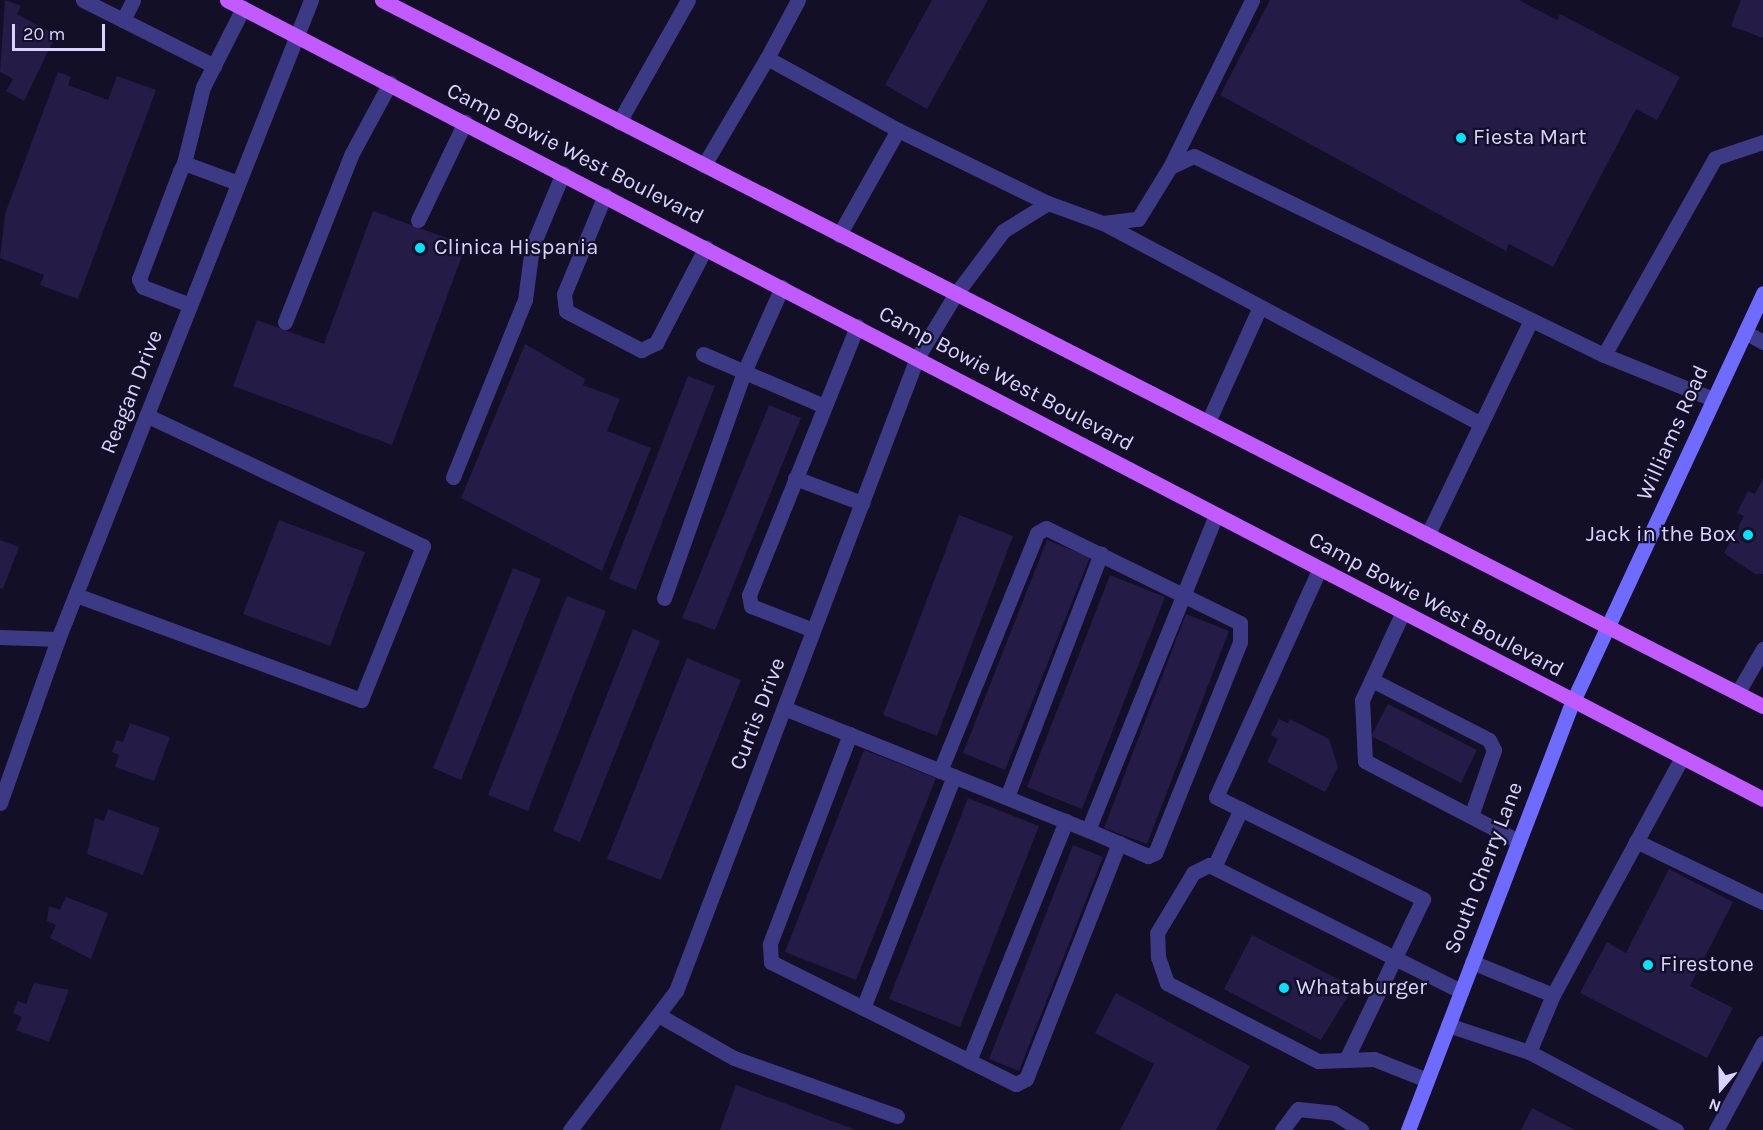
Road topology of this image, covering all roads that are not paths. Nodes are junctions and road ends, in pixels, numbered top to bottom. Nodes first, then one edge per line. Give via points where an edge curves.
1 (83, 0) edge
2 (134, 0) edge
3 (226, 0) edge
4 (311, 0) edge
5 (688, 0) edge
6 (798, 0) edge
7 (1252, 0) edge
8 (389, 2) edge
9 (243, 8) junction
10 (123, 20) junction
11 (297, 35) junction
12 (767, 58) junction
13 (214, 66) junction
14 (390, 83) junction
15 (465, 122) junction
16 (619, 122) junction
17 (898, 130) junction
18 (1763, 142) edge
19 (183, 163) junction
20 (704, 165) junction
21 (1170, 167) junction
22 (563, 173) junction
23 (238, 183) junction
24 (605, 195) junction
25 (1048, 203) junction
26 (418, 220) dead end
27 (1102, 223) junction
28 (839, 235) junction
29 (706, 247) junction
30 (782, 287) junction
31 (1763, 292) edge
32 (956, 295) junction
33 (190, 305) junction
34 (1260, 307) junction
35 (1531, 320) junction
36 (285, 322) dead end
37 (857, 326) junction
38 (1745, 332) junction
39 (1763, 342) edge
40 (703, 354) dead end
41 (1604, 355) junction
42 (917, 358) junction
43 (744, 372) junction
44 (1713, 399) junction
45 (824, 406) junction
46 (147, 415) junction
47 (1208, 422) junction
48 (1481, 424) junction
49 (453, 477) dead end
50 (795, 478) junction
51 (862, 503) junction
52 (1216, 515) junction
53 (1428, 534) junction
54 (1101, 554) junction
55 (1319, 570) junction
56 (1184, 594) junction
57 (76, 595) junction
58 (664, 598) dead end
59 (1402, 614) junction
60 (1612, 626) junction
61 (813, 630) junction
62 (0, 637) edge
63 (58, 639) junction
64 (1763, 649) edge
65 (1372, 680) junction
66 (1738, 692) junction
67 (1573, 701) junction
68 (1763, 706) edge
69 (784, 708) junction
70 (850, 734) junction
71 (1682, 757) junction
72 (947, 773) junction
73 (1007, 797) junction
74 (1763, 799) edge
75 (0, 803) edge
76 (1242, 809) junction
77 (1471, 816) junction
78 (1066, 821) junction
79 (1088, 830) junction
80 (1518, 841) junction
81 (1636, 842) junction
82 (1119, 843) junction
83 (1214, 867) junction
84 (1761, 896) edge
85 (1395, 958) junction
86 (1472, 962) junction
87 (1461, 991) junction
88 (1553, 995) junction
89 (863, 1008) junction
90 (660, 1016) junction
91 (1448, 1025) junction
92 (1763, 1043) edge
93 (1529, 1052) junction
94 (1346, 1060) junction
95 (969, 1061) junction
96 (1427, 1080) junction
97 (897, 1116) dead end
98 (570, 1130) edge
99 (1282, 1130) edge
100 (1361, 1130) edge
101 (1408, 1130) edge
102 (1676, 1130) edge
103 (1716, 1130) edge

1 - 10 street
2 - 10 street
3 - 9 main road, Camp Bowie West Boulevard
4 - 11 street, Reagan Drive
5 - 16 street
6 - 12 street
7 - 21 street
8 - 16 main road
9 - 11 main road, Camp Bowie West Boulevard
9 - 13 street
10 - 13 street
11 - 14 main road, Camp Bowie West Boulevard
11 - 23 street, Reagan Drive
12 - 17 street
12 - 20 street
13 - 19 street via 194,113
14 - 15 main road, Camp Bowie West Boulevard
14 - 36 street via 351,155
15 - 22 main road, Camp Bowie West Boulevard
15 - 26 street
16 - 20 main road
17 - 25 street
17 - 28 street
18 - 41 street via 1715,158
19 - 23 street
19 - 33 street via 139,279 143,287
20 - 28 main road
21 - 27 street via 1138,219
21 - 35 street via 1194,156
22 - 24 main road, Camp Bowie West Boulevard
22 - 49 street via 532,247 525,300
23 - 33 street, Reagan Drive
24 - 29 main road, Camp Bowie West Boulevard
24 - 29 street via 564,294 566,311 641,350 656,343
25 - 27 street
25 - 32 street, Curtis Drive via 1003,231
27 - 34 street
28 - 32 main road
29 - 30 main road, Camp Bowie West Boulevard
30 - 37 main road, Camp Bowie West Boulevard
30 - 43 street
31 - 38 street, Williams Road
32 - 42 street, Curtis Drive
32 - 47 main road
33 - 46 street, Reagan Drive
34 - 47 street
34 - 48 street
35 - 41 street
35 - 48 street
37 - 42 main road, Camp Bowie West Boulevard
37 - 45 street
38 - 39 street
38 - 44 street, Williams Road
40 - 43 street
41 - 44 street
42 - 51 street, Curtis Drive
42 - 52 main road, Camp Bowie West Boulevard
43 - 45 street
43 - 58 street
44 - 60 street, Williams Road
45 - 50 street
46 - 57 street, Reagan Drive
46 - 57 street via 423,546 361,700
47 - 53 main road
48 - 53 street
50 - 51 street
50 - 61 street via 749,595 751,606
51 - 61 street, Curtis Drive
52 - 55 main road, Camp Bowie West Boulevard
52 - 56 street
53 - 60 main road
54 - 56 street
54 - 72 street via 1046,528 1037,533
54 - 73 street
55 - 59 main road, Camp Bowie West Boulevard
55 - 76 street via 1216,797
56 - 79 street
56 - 82 street via 1240,623 1240,642 1155,853 1148,856
57 - 63 street, Reagan Drive
59 - 65 street
59 - 67 main road, Camp Bowie West Boulevard
60 - 66 main road
60 - 67 street, South Cherry Lane
61 - 69 street, Curtis Drive
62 - 63 street
63 - 75 street, Reagan Drive
64 - 66 street
65 - 77 street via 1362,700 1365,760
65 - 77 street via 1489,740 1494,750
66 - 68 main road
67 - 71 main road, Camp Bowie West Boulevard
67 - 80 street, South Cherry Lane
69 - 70 street
69 - 90 street, Curtis Drive via 676,991
70 - 72 street
70 - 89 street via 770,944 771,962
71 - 74 main road, Camp Bowie West Boulevard
71 - 81 street
72 - 73 street
72 - 89 street
73 - 78 street
76 - 83 street
76 - 85 street via 1423,899
77 - 80 street
78 - 79 street
78 - 95 street
79 - 82 street
80 - 86 street, South Cherry Lane
81 - 84 street
81 - 88 street
82 - 95 street via 1026,1079 1016,1084
83 - 85 street
83 - 94 street via 1193,873 1157,933 1158,957 1167,982 1318,1061
85 - 87 street
85 - 94 street
86 - 87 street, South Cherry Lane
86 - 88 street
87 - 91 street, South Cherry Lane
88 - 93 street
89 - 95 street
90 - 97 street via 734,1058
90 - 98 street, Curtis Drive
91 - 93 street
91 - 96 street, South Cherry Lane
92 - 103 street
93 - 102 street
94 - 96 street via 1374,1059
96 - 101 street, South Cherry Lane
99 - 100 street via 1298,1109 1334,1113

